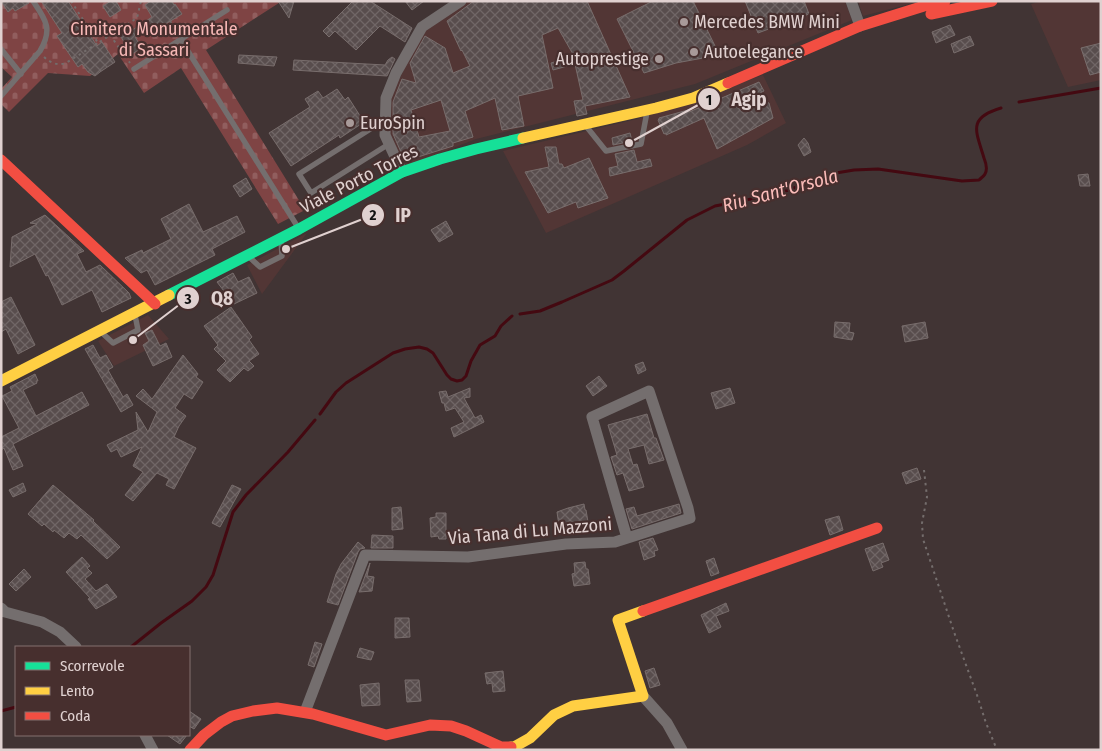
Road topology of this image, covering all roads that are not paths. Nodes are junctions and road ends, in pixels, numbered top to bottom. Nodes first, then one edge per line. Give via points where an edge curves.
1 (33, 1) edge
2 (461, 1) edge
3 (851, 1) edge
4 (945, 1) edge
5 (992, 1) edge
6 (228, 10) dead end
7 (860, 26) junction
8 (181, 40) junction
9 (812, 47) junction
10 (1, 49) edge
11 (134, 69) road end
12 (21, 74) junction
13 (1, 96) edge
14 (647, 110) junction
15 (585, 124) junction
16 (385, 127) junction
17 (389, 144) junction
18 (1, 160) edge
19 (402, 172) junction
20 (299, 229) junction
21 (155, 304) junction
22 (135, 314) junction
23 (100, 332) junction
24 (1, 381) edge
25 (878, 528) dead end
26 (627, 538) junction
27 (1, 608) edge
28 (75, 646) edge
29 (642, 696) junction
30 (305, 712) junction
31 (146, 736) edge
32 (153, 750) edge
33 (190, 750) edge
34 (682, 750) edge

1 - 12 lane via 48,25 43,46
2 - 16 street via 422,27 386,98
3 - 7 street
4 - 7 main road, Viale Porto Torres
5 - 9 main road, Viale Porto Torres via 913,18
6 - 8 lane
7 - 9 main road, Viale Porto Torres
8 - 11 lane
8 - 20 lane
9 - 14 main road, Viale Porto Torres via 693,98
10 - 12 lane
12 - 13 lane
14 - 15 main road, Viale Porto Torres
14 - 15 lane via 642,144 606,151
15 - 19 main road, Viale Porto Torres via 476,149
16 - 17 street
16 - 17 lane via 372,128 299,174 311,194
17 - 19 street
18 - 21 main road
19 - 20 main road, Viale Porto Torres
20 - 21 main road, Viale Porto Torres
21 - 22 main road, Viale Porto Torres
22 - 23 main road, Viale Porto Torres
22 - 23 lane via 138,330 113,343
23 - 24 main road, Viale Porto Torres
25 - 29 main road via 618,620
26 - 26 street, Via Tana di Lu Mazzoni via 690,518 649,391 592,417
26 - 30 street, Via Tana di Lu Mazzoni via 615,542 566,544 468,557 365,555
27 - 28 street via 42,622 60,632
29 - 30 main road via 573,706 554,715 514,748 501,747 451,726 430,725 386,735
29 - 34 street via 667,723
30 - 33 main road via 277,708 232,716 204,735
31 - 32 street

